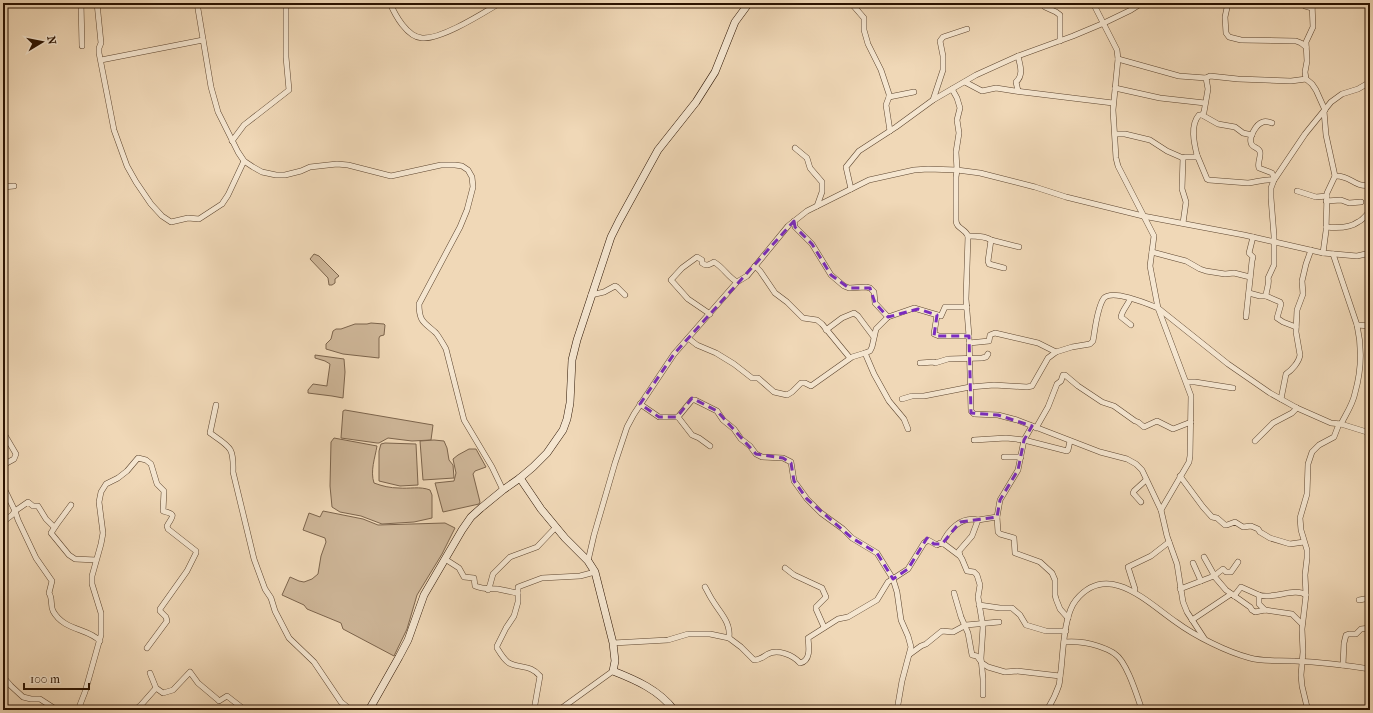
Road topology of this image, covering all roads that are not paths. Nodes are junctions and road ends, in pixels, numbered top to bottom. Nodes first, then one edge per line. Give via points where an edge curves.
1 (82, 3) edge
2 (98, 3) edge
3 (197, 3) edge
4 (286, 3) edge
5 (390, 3) edge
6 (500, 3) edge
7 (749, 3) edge
8 (851, 3) edge
9 (1093, 3) edge
10 (1142, 3) edge
11 (1228, 3) edge
12 (1304, 3) edge
13 (1312, 5) edge
14 (1045, 7) dead end
15 (1104, 23) junction
16 (967, 29) dead end
17 (203, 40) junction
18 (1060, 41) junction
19 (82, 46) dead end
20 (1306, 47) junction
21 (1018, 56) junction
22 (1118, 59) junction
23 (101, 60) junction
24 (1206, 78) junction
25 (1306, 79) junction
26 (965, 82) junction
27 (1370, 82) edge
28 (1115, 88) junction
29 (952, 90) junction
30 (1018, 91) junction
31 (914, 92) dead end
32 (889, 97) junction
33 (933, 100) junction
34 (1113, 103) junction
35 (1205, 103) junction
36 (1324, 111) junction
37 (1202, 115) junction
38 (1272, 122) dead end
39 (890, 131) junction
40 (1115, 134) junction
41 (1252, 135) junction
42 (232, 141) junction
43 (795, 148) dead end
44 (1197, 155) junction
45 (1183, 158) junction
46 (244, 161) junction
47 (957, 170) junction
48 (1335, 176) junction
49 (1274, 179) junction
50 (1370, 185) edge
51 (14, 186) dead end
52 (3, 188) edge
53 (851, 189) junction
54 (1297, 191) dead end
55 (1326, 198) junction
56 (1361, 202) dead end
57 (816, 207) junction
58 (1370, 211) edge
59 (1143, 216) junction
60 (794, 221) junction
61 (1183, 223) junction
62 (1326, 227) junction
63 (968, 236) junction
64 (1253, 237) junction
65 (991, 240) junction
66 (1274, 243) junction
67 (1019, 247) dead end
68 (1311, 250) junction
69 (1152, 252) junction
70 (1323, 253) junction
71 (1370, 253) edge
72 (1333, 254) junction
73 (755, 266) junction
74 (1004, 268) dead end
75 (1250, 277) junction
76 (737, 282) junction
77 (1249, 293) junction
78 (591, 295) junction
79 (624, 295) dead end
80 (1266, 296) junction
81 (1130, 299) junction
82 (967, 307) junction
83 (1158, 308) junction
84 (710, 314) junction
85 (937, 315) junction
86 (888, 316) junction
87 (1246, 317) dead end
88 (1131, 325) dead end
89 (1357, 325) junction
90 (1370, 326) edge
91 (1296, 327) junction
92 (826, 330) junction
93 (874, 336) junction
94 (969, 336) junction
95 (688, 338) junction
96 (969, 343) junction
97 (1056, 352) junction
98 (865, 353) junction
99 (988, 354) dead end
100 (850, 358) junction
101 (970, 359) junction
102 (920, 363) dead end
103 (1187, 382) junction
104 (970, 387) junction
105 (1233, 388) dead end
106 (902, 399) dead end
107 (1282, 399) junction
108 (640, 404) junction
109 (216, 405) dead end
110 (1297, 408) junction
111 (678, 417) junction
112 (1191, 422) junction
113 (1340, 424) junction
114 (1034, 427) junction
115 (908, 429) dead end
116 (3, 432) edge
117 (1370, 433) edge
118 (974, 440) dead end
119 (1024, 440) junction
120 (1070, 441) junction
121 (1255, 441) dead end
122 (710, 446) dead end
123 (1004, 457) dead end
124 (1021, 457) junction
125 (3, 465) edge
126 (1180, 476) junction
127 (520, 478) junction
128 (1146, 480) junction
129 (3, 486) edge
130 (503, 490) junction
131 (1141, 502) dead end
132 (71, 505) dead end
133 (1161, 510) junction
134 (15, 511) junction
135 (996, 517) junction
136 (978, 520) junction
137 (3, 522) edge
138 (54, 527) junction
139 (556, 527) junction
140 (1169, 542) junction
141 (1304, 542) junction
142 (942, 544) junction
143 (960, 556) junction
144 (1204, 556) dead end
145 (445, 559) junction
146 (96, 560) junction
147 (588, 561) junction
148 (1238, 562) dead end
149 (1193, 563) dead end
150 (785, 568) dead end
151 (595, 572) junction
152 (1213, 576) junction
153 (893, 579) junction
154 (1201, 581) junction
155 (3, 587) edge
156 (705, 587) dead end
157 (1180, 589) junction
158 (488, 590) junction
159 (1134, 592) junction
160 (3, 593) edge
161 (518, 593) junction
162 (954, 594) dead end
163 (1232, 595) junction
164 (1258, 595) junction
165 (1306, 595) junction
166 (1370, 598) edge
167 (1360, 600) dead end
168 (979, 606) junction
169 (1265, 610) junction
170 (1068, 618) junction
171 (1192, 620) junction
172 (999, 622) dead end
173 (983, 624) junction
174 (1302, 624) junction
175 (966, 625) junction
176 (824, 627) junction
177 (1370, 628) edge
178 (1066, 631) junction
179 (729, 638) junction
180 (1204, 638) junction
181 (100, 641) junction
182 (1064, 642) junction
183 (613, 643) junction
184 (147, 648) dead end
185 (909, 655) junction
186 (1303, 661) junction
187 (982, 663) junction
188 (1342, 665) junction
189 (1370, 669) edge
190 (613, 671) junction
191 (150, 673) dead end
192 (1060, 676) junction
193 (3, 677) edge
194 (1370, 683) edge
195 (156, 688) junction
196 (983, 695) dead end
197 (56, 710) edge
198 (78, 710) edge
199 (135, 710) edge
200 (245, 710) edge
201 (351, 710) edge
202 (369, 710) edge
203 (534, 710) edge
204 (559, 710) edge
205 (674, 710) edge
206 (897, 710) edge
207 (1047, 710) edge
208 (1142, 710) edge
209 (1306, 710) edge
210 (1369, 710) edge

1 - 19 street
2 - 23 street
3 - 17 street
4 - 42 street via 289,90 244,125
5 - 6 street via 410,32 421,38 428,38 461,26
7 - 78 street via 735,22 715,72 696,102 658,150 622,215 611,237
8 - 32 street via 864,18 868,44 881,70
9 - 15 street
10 - 15 street
11 - 20 street via 1225,17 1226,33 1229,37 1241,40 1296,41
12 - 13 street via 1305,6
13 - 20 street via 1313,27
14 - 18 street via 1060,15
15 - 18 street
15 - 22 street via 1116,46
16 - 33 street via 943,37 940,41 943,70
17 - 23 street
17 - 42 street via 215,100
18 - 21 street
20 - 25 street
21 - 26 street
21 - 30 street via 1021,76 1016,82
22 - 24 street via 1179,76
22 - 28 street
23 - 46 street via 114,130 127,166 151,204 162,216 171,222 188,218 199,219 209,213 222,204
24 - 25 street via 1210,76 1291,81
24 - 35 street via 1208,88
25 - 36 street via 1316,90
26 - 29 street
26 - 30 street via 982,91 996,88
27 - 36 street via 1342,94
28 - 34 street
28 - 35 street via 1160,98
29 - 33 street
29 - 47 street via 960,108 956,120 959,133
30 - 34 street
31 - 32 street
32 - 39 street via 886,105
33 - 39 street
34 - 40 street
35 - 37 street
36 - 48 street via 1326,135
36 - 49 street
37 - 41 street via 1218,124 1235,127
37 - 44 street via 1197,118 1194,131
38 - 41 street via 1262,122
39 - 53 street via 859,151 847,165
40 - 45 street via 1150,140
40 - 59 street via 1118,166
41 - 49 street via 1252,146 1260,151 1259,168 1272,173
42 - 46 street
43 - 57 street via 807,158 810,168 822,182 822,192
44 - 45 street
44 - 49 street via 1209,180 1248,183
45 - 61 street via 1182,189 1186,202
46 - 130 street via 262,172 276,175 285,175 310,166 337,164 391,176 441,165 462,166 468,170 474,187 467,210 419,304 419,313 421,320 436,334 446,349 464,420
47 - 53 street via 914,170 869,180
47 - 59 street via 1000,178
47 - 63 street via 956,224
48 - 50 street via 1346,177 1363,186
48 - 55 street
49 - 66 street via 1271,188
51 - 52 street
53 - 57 street
54 - 55 street
55 - 56 street via 1349,203
55 - 62 street
57 - 60 street
58 - 62 street via 1362,220 1352,225
59 - 61 street
59 - 69 street via 1154,236
60 - 73 street
60 - 86 street via 795,227 812,244 831,275 849,288 870,288 874,292 875,303
61 - 64 street
62 - 70 street
63 - 65 street
63 - 82 street
64 - 66 street
64 - 75 street via 1249,253 1253,257
65 - 67 street
65 - 74 street via 989,264
66 - 68 street
66 - 80 street via 1274,265 1268,278
68 - 70 street
68 - 91 street via 1302,281 1303,294 1297,310
69 - 75 street via 1186,261 1206,271
69 - 83 street via 1150,266
70 - 72 street
71 - 72 street via 1357,256
72 - 89 street
73 - 76 street
73 - 92 street via 775,293 803,318 817,320
75 - 77 street
76 - 84 street
76 - 84 street via 714,262 704,264 697,257 670,280 688,299
77 - 80 street
77 - 87 street
78 - 79 street via 615,286
78 - 127 street via 576,340 572,360 570,403 563,430 547,453
80 - 91 street via 1281,304 1277,318
81 - 83 street
81 - 88 street via 1121,317
81 - 97 street via 1108,295 1099,309 1094,341
82 - 85 street via 945,307 941,316
82 - 94 street
83 - 103 street
83 - 107 street via 1228,364
84 - 95 street
85 - 86 street via 914,308
85 - 94 street via 934,334
86 - 93 street via 878,325
89 - 90 street
89 - 113 street via 1358,378 1355,394
91 - 107 street via 1300,359 1286,374
92 - 93 street via 854,313
92 - 100 street
93 - 98 street via 870,351
94 - 96 street
95 - 100 street via 696,345 734,364 752,378 758,378 774,392 784,395 790,394 801,383 811,386
95 - 108 street
96 - 97 street via 989,341 990,335 995,333 1038,342
96 - 101 street
97 - 104 street via 1048,358 1032,386
98 - 100 street
98 - 115 street via 889,401 904,419
99 - 101 street via 986,357
101 - 102 street
101 - 104 street
103 - 105 street
103 - 112 street via 1191,396
104 - 106 street
104 - 114 street via 971,411 974,414 998,415
107 - 110 street
108 - 111 street via 659,416
108 - 147 street via 621,444
109 - 201 street via 210,433 232,451 233,472 254,559 265,589 289,638 314,662 342,702
110 - 113 street via 1331,423
110 - 121 street via 1273,423
111 - 122 street via 692,435
111 - 153 street via 690,402 695,400 717,411 756,454 762,457 784,458 791,462 794,481 807,499 852,538 878,553
112 - 114 street via 1173,429 1157,421 1144,427 1063,375 1048,407
112 - 126 street via 1189,462
113 - 117 street
113 - 141 street via 1334,437 1312,452 1308,464 1307,494 1300,518
114 - 119 street
114 - 120 street
116 - 125 street via 16,454 14,459
118 - 119 street
119 - 120 street via 1067,451
119 - 124 street
120 - 128 street via 1127,459 1142,470
123 - 124 street
124 - 135 street via 1018,470 1000,500
126 - 133 street
126 - 141 street via 1212,517 1225,525 1235,522 1243,527 1252,526 1270,538 1290,544
127 - 130 street
127 - 139 street
128 - 131 street via 1134,491
128 - 133 street
129 - 134 street
130 - 145 street via 471,517
132 - 138 street
133 - 140 street
134 - 137 street
134 - 138 street via 28,502 38,506
134 - 181 street via 36,558 52,581 49,593 52,597 53,610 75,629 96,636
135 - 136 street
135 - 170 street via 998,532 1014,538 1015,553 1040,562 1052,574 1055,580 1056,599
136 - 142 street via 960,522 949,532
136 - 143 street via 972,536 959,551
138 - 146 street via 51,533 69,556 79,560
139 - 147 street
139 - 158 street via 537,547 510,558 502,565 493,574
140 - 157 street via 1177,564
140 - 159 street via 1151,556 1128,567
141 - 165 street via 1307,550
142 - 143 street
142 - 153 street via 937,545 928,540 908,569
143 - 168 street via 967,571 977,575 980,585
144 - 152 street
145 - 158 street via 458,568 464,578 473,578 475,586
145 - 202 street via 424,595 400,657
146 - 181 street via 92,584 101,613
146 - 184 street via 103,534 99,502 101,492 106,484 127,471 138,458 146,460 151,464 157,484 164,492 164,511 173,514 168,529 196,551 187,571 160,609 167,621
147 - 151 street
148 - 152 street via 1231,572 1223,569
149 - 154 street
150 - 176 street via 822,588 826,597 816,606 816,610
151 - 161 street via 580,576 542,578 518,587
151 - 183 street
152 - 154 street
152 - 163 street
153 - 176 street via 888,582 877,600
153 - 185 street via 901,620 911,647
154 - 157 street
155 - 160 street
156 - 179 street via 728,624
157 - 171 street
158 - 161 street
159 - 170 street via 1104,583 1093,585 1075,601
159 - 180 street via 1177,623
161 - 203 street via 514,616 497,648 508,662 532,668 540,676
162 - 175 street
163 - 164 street via 1242,587
163 - 169 street via 1255,612
163 - 171 street
164 - 165 street via 1274,596 1299,592
164 - 169 street
165 - 174 street
166 - 167 street
168 - 173 street
168 - 178 street via 1012,608 1020,614 1026,625 1046,631
169 - 174 street via 1292,614
170 - 178 street
171 - 180 street
172 - 173 street
173 - 175 street
173 - 187 street
174 - 186 street
175 - 185 street via 953,632 940,632
175 - 187 street via 972,655 977,656
176 - 179 street via 808,638 808,656 803,663 775,652 754,660
177 - 188 street via 1346,635
178 - 182 street
179 - 183 street via 697,633 668,640
180 - 186 street via 1252,659
181 - 198 street
182 - 192 street
182 - 208 street via 1088,642 1115,654 1127,671
183 - 190 street
185 - 206 street
186 - 188 street
186 - 209 street via 1301,675
187 - 192 street via 1005,672
187 - 196 street
188 - 189 street
190 - 204 street
190 - 205 street via 650,688
191 - 195 street
192 - 207 street
193 - 197 street via 24,697 31,700 40,699
194 - 210 street
195 - 199 street
195 - 200 street via 163,693 173,690 190,672 206,691 219,701 227,696

